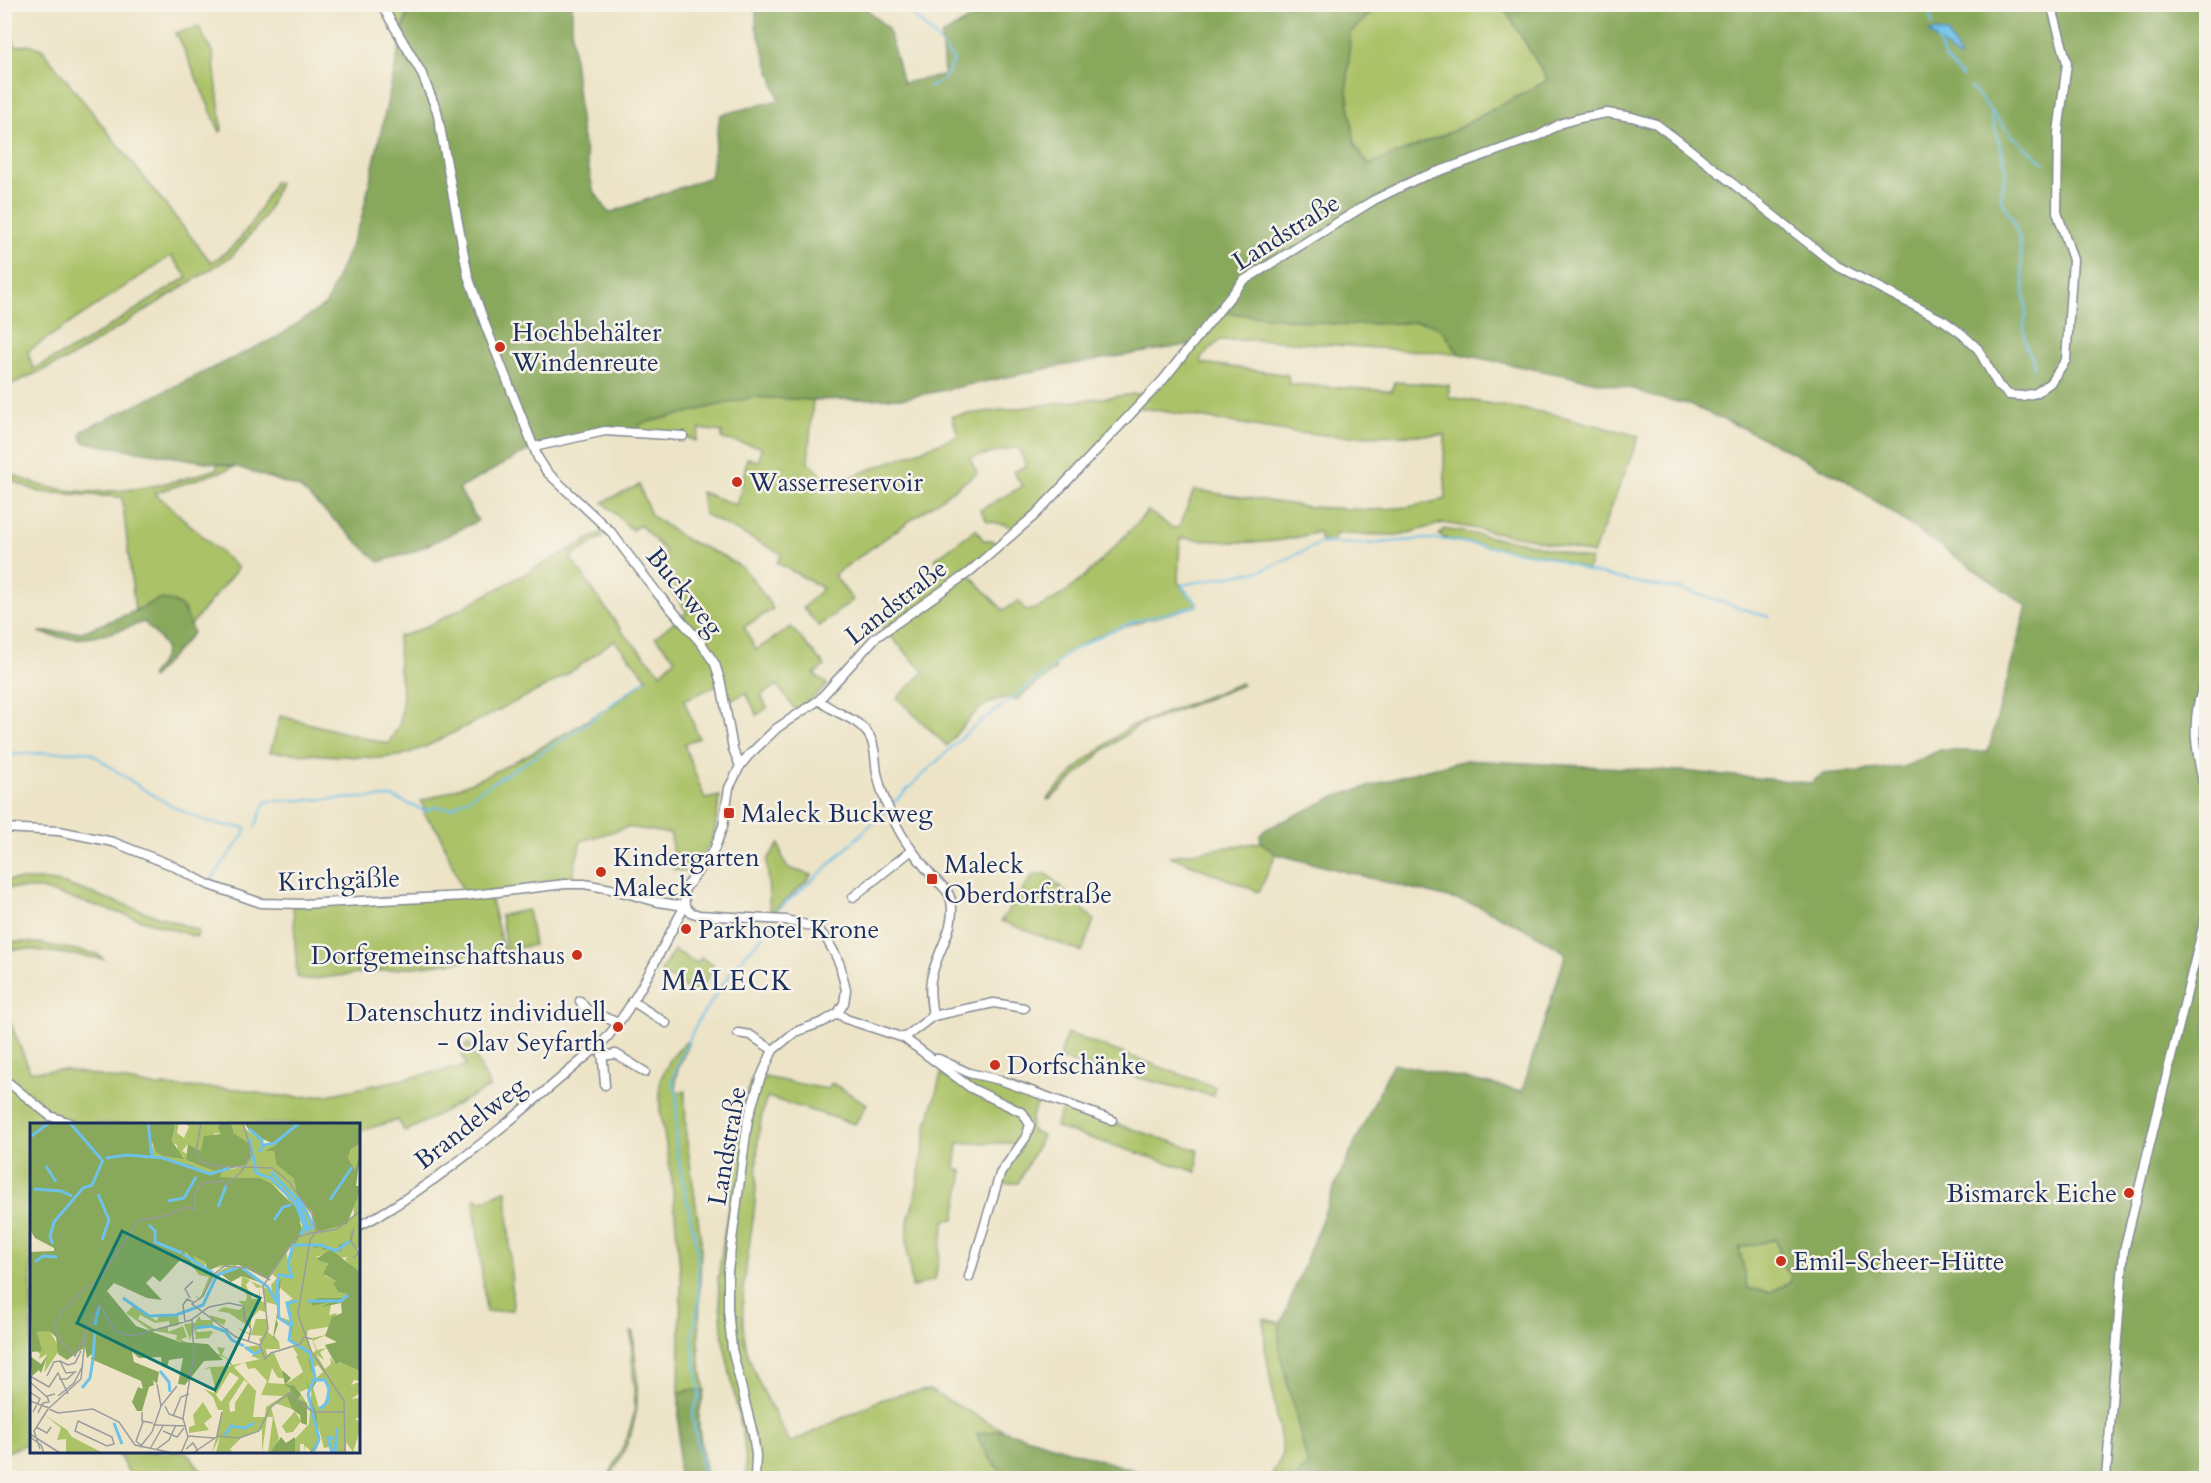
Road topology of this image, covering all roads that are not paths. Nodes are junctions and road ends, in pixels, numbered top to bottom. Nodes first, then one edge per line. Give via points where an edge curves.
1 (381, 4) edge
2 (2051, 4) edge
3 (683, 436) dead end
4 (534, 447) junction
5 (2206, 681) edge
6 (819, 700) junction
7 (740, 766) junction
8 (2206, 795) edge
9 (4, 828) edge
10 (912, 850) junction
11 (853, 897) dead end
12 (685, 906) junction
13 (2206, 915) edge
14 (580, 1001) dead end
15 (632, 1001) junction
16 (1024, 1008) dead end
17 (838, 1013) junction
18 (933, 1016) junction
19 (618, 1023) junction
20 (666, 1023) dead end
21 (738, 1033) dead end
22 (904, 1038) junction
23 (601, 1044) junction
24 (773, 1050) junction
25 (602, 1056) junction
26 (931, 1059) junction
27 (645, 1072) dead end
28 (4, 1079) edge
29 (605, 1085) dead end
30 (1112, 1120) dead end
31 (68, 1123) edge
32 (360, 1225) edge
33 (969, 1277) dead end
34 (755, 1479) edge
35 (2106, 1479) edge

1 - 4 street, Buckweg via 421,72 437,111 468,276
2 - 6 street, Landstraße via 2067,63 2058,133 2057,212 2073,260 2066,360 2050,383 2037,393 2009,395 1998,385 1978,349 1962,334 1837,266 1656,124 1607,113 1580,117 1416,179 1374,200 1243,281 1163,380 1035,515 968,573 875,638
3 - 4 street via 605,431
4 - 7 street, Buckweg via 547,472 611,532 715,664
5 - 8 street via 2195,723
6 - 7 street, Landstraße via 777,728
6 - 10 street via 851,718 871,739 882,792
7 - 12 street, Landstraße via 729,788 720,838 684,890
9 - 12 street, Kirchgäßle via 59,831 113,842 209,885 261,903 464,896 584,884
10 - 11 street
10 - 18 street via 948,892 951,901 949,926 931,977
12 - 15 street, Brandelweg
12 - 17 street via 699,915 786,920 817,928 840,965 845,997
13 - 35 street via 2124,1250
14 - 19 street via 586,1009
15 - 19 street, Brandelweg
15 - 20 street
16 - 18 street via 994,1004
17 - 22 street
17 - 24 street, Landstraße via 795,1032
18 - 22 street
19 - 23 street, Brandelweg
21 - 24 street via 750,1035
22 - 26 street
23 - 25 street
23 - 32 street, Brandelweg via 475,1150
24 - 34 street, Landstraße via 748,1119 728,1271 732,1349 753,1434
25 - 27 street via 616,1053
25 - 29 street
26 - 30 street
26 - 33 street via 971,1088 1023,1113 1030,1125 1000,1174
28 - 31 street via 50,1116

